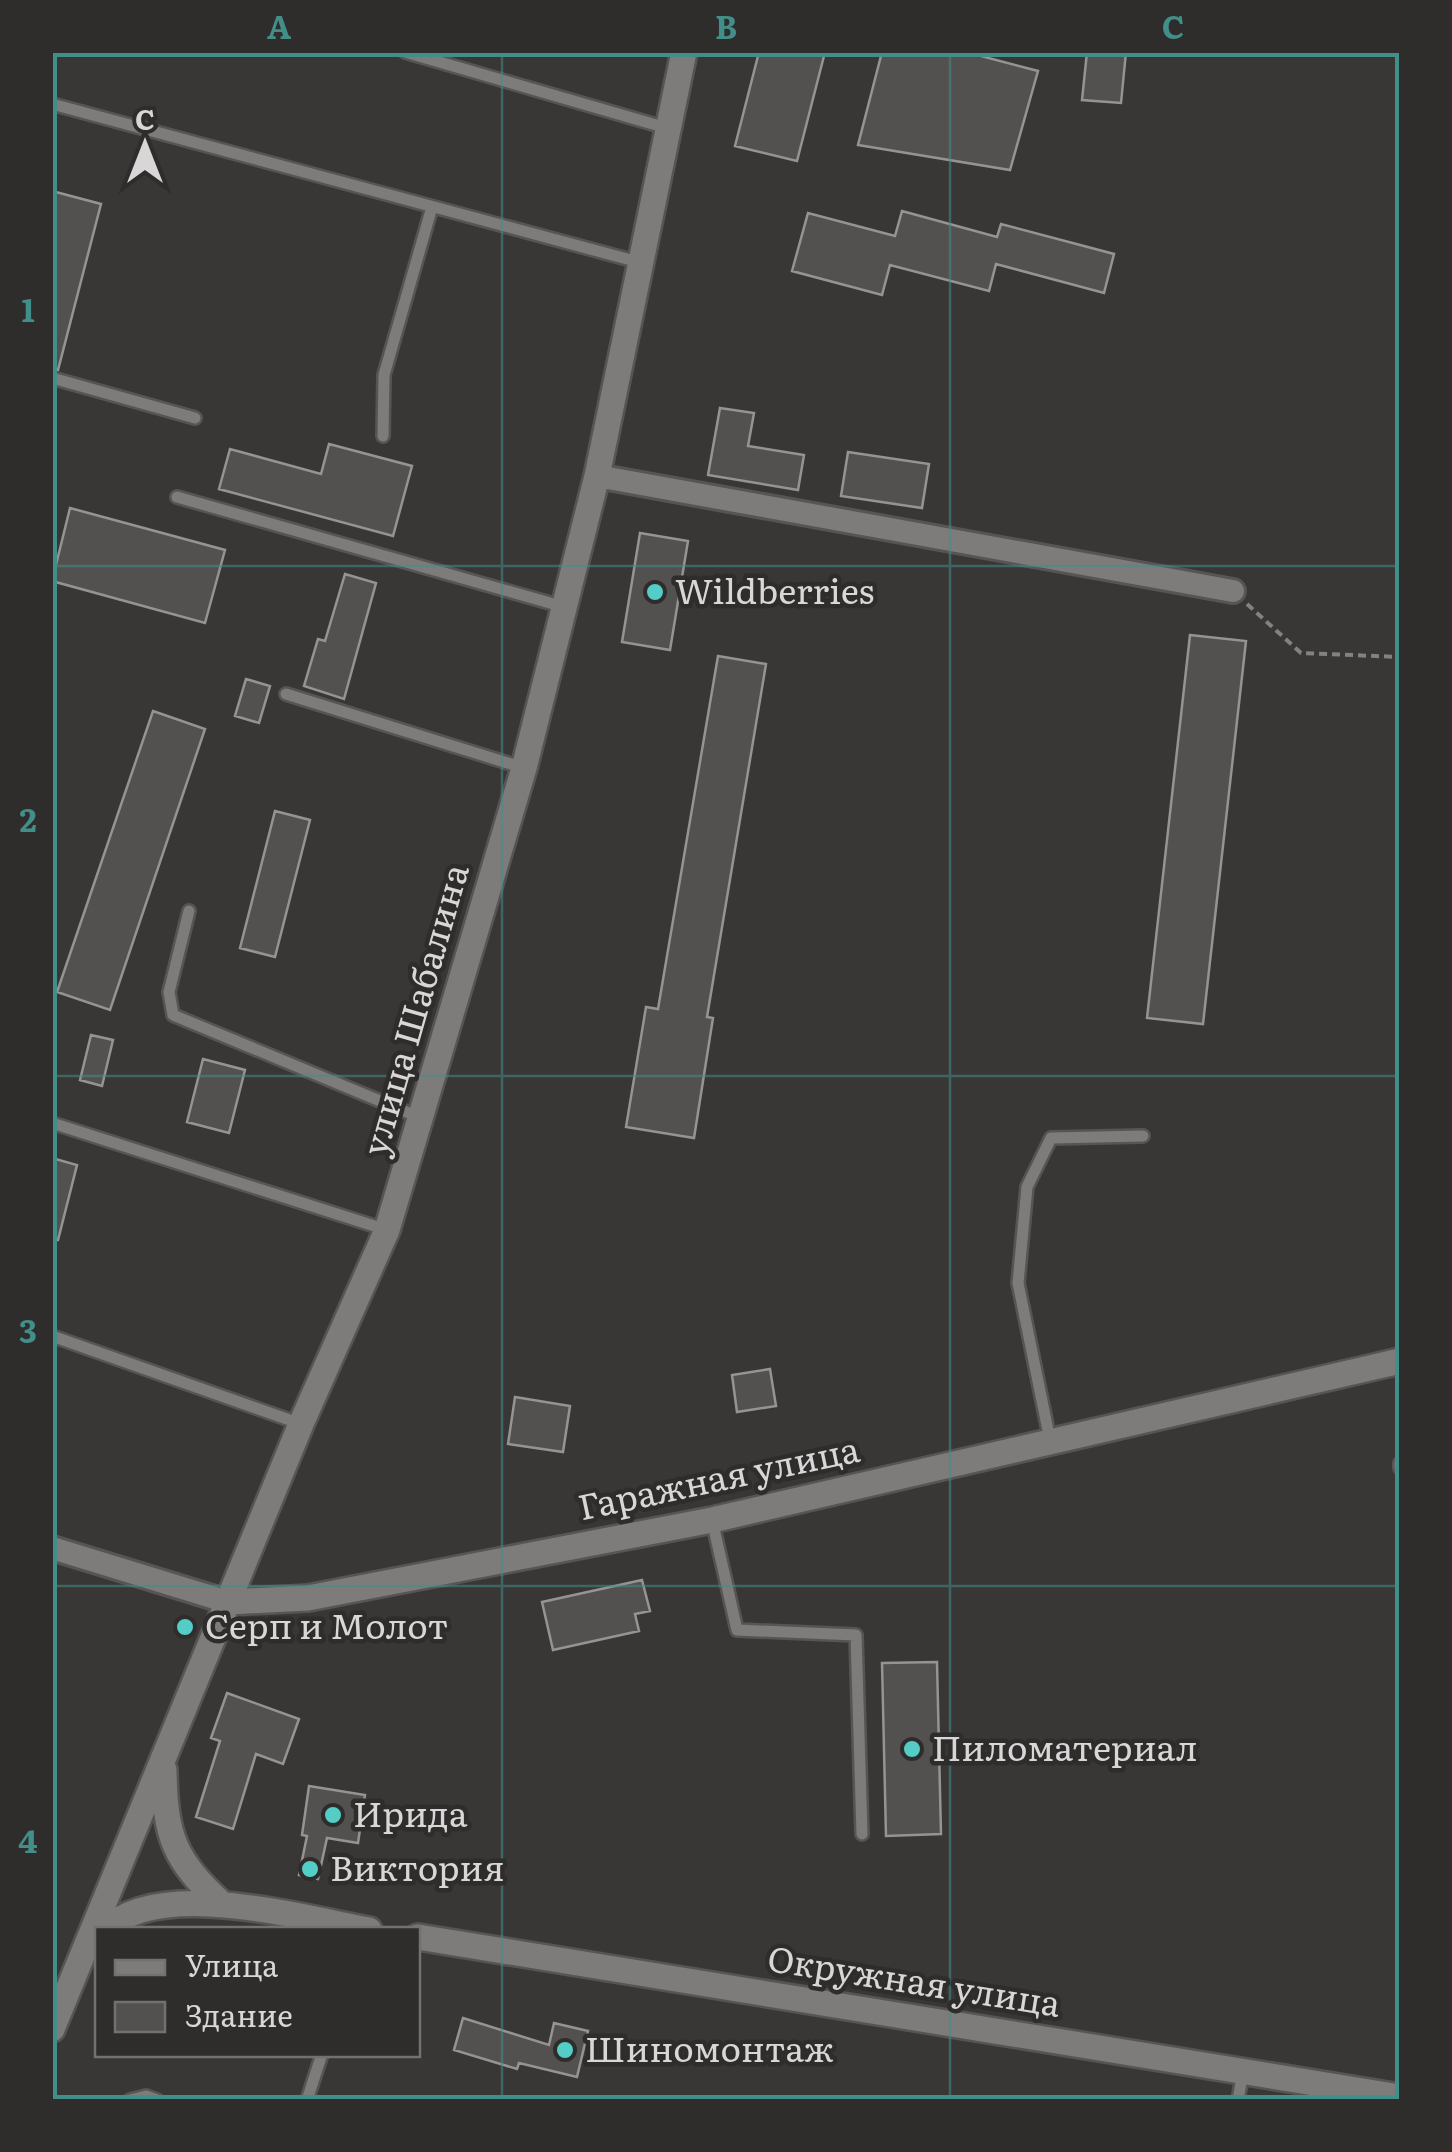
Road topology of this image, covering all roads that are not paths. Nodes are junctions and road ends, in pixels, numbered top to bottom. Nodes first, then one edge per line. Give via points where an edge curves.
1 (405, 52) edge
2 (684, 52) edge
3 (52, 104) edge
4 (670, 129) junction
5 (432, 206) junction
6 (642, 263) junction
7 (52, 378) edge
8 (195, 418) dead end
9 (383, 436) dead end
10 (597, 476) junction
11 (177, 497) dead end
12 (1233, 591) road end
13 (564, 607) junction
14 (286, 694) dead end
15 (524, 768) junction
16 (189, 911) dead end
17 (422, 1118) junction
18 (52, 1123) edge
19 (1143, 1136) dead end
20 (387, 1230) junction
21 (52, 1336) edge
22 (1400, 1361) edge
23 (301, 1424) junction
24 (1050, 1440) junction
25 (712, 1520) junction
26 (52, 1548) edge
27 (228, 1602) junction
28 (164, 1759) junction
29 (862, 1834) dead end
30 (223, 1905) junction
31 (101, 1927) edge
32 (113, 1927) edge
33 (353, 1927) edge
34 (420, 1937) edge
35 (95, 1942) edge
36 (52, 2029) edge
37 (321, 2057) edge
38 (1243, 2071) junction
39 (1400, 2097) edge
40 (130, 2100) edge
41 (157, 2100) edge
42 (307, 2100) edge
43 (1238, 2100) edge

1 - 4 lane
2 - 4 street, улица Шабалина
3 - 5 lane
4 - 6 street, улица Шабалина
5 - 6 lane
5 - 9 lane via 384,375
6 - 10 street, улица Шабалина
7 - 8 lane
10 - 12 street
10 - 13 street, улица Шабалина
11 - 13 lane
13 - 15 street, улица Шабалина
14 - 15 lane
15 - 17 street, улица Шабалина
16 - 17 lane via 169,992 173,1016
17 - 20 street, улица Шабалина
18 - 20 lane
19 - 24 lane via 1051,1138 1027,1187 1018,1283
20 - 23 street, улица Шабалина
21 - 23 lane
22 - 24 street, Гаражная улица
23 - 27 street, улица Шабалина
24 - 25 street, Гаражная улица
25 - 27 street, Гаражная улица via 308,1598
25 - 29 lane via 737,1630 856,1635
26 - 27 street, Гаражная улица
27 - 28 street, улица Шабалина
28 - 30 street via 170,1838 190,1875
28 - 31 street, улица Шабалина
30 - 32 street via 140,1908
30 - 33 street
34 - 38 street, Окружная улица
35 - 36 street, улица Шабалина
37 - 42 lane
38 - 39 street, Окружная улица
38 - 43 lane
40 - 41 lane

